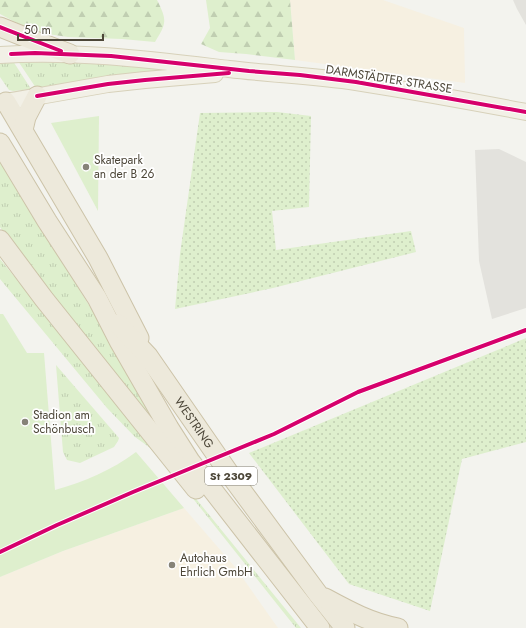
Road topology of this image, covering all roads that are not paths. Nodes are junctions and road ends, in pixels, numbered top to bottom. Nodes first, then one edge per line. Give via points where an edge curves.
1 (0, 27) edge
2 (70, 54) junction
3 (0, 55) edge
4 (249, 71) junction
5 (37, 96) junction
6 (2, 99) edge
7 (526, 112) edge
8 (23, 130) junction
9 (0, 143) edge
10 (0, 240) edge
11 (97, 298) junction
12 (148, 356) junction
13 (318, 594) junction
14 (311, 623) edge
15 (345, 628) edge
16 (398, 628) edge

1 - 2 highway
2 - 3 main road, DARMSTÄDTER STRASSE
2 - 4 main road, DARMSTÄDTER STRASSE
4 - 5 main road, DARMSTÄDTER STRASSE via 108,84
4 - 7 main road, DARMSTÄDTER STRASSE via 356,82
5 - 6 main road, DARMSTÄDTER STRASSE
5 - 8 highway via 26,117
6 - 8 highway
8 - 12 highway via 98,258
9 - 11 highway, WESTRING / St 2309
10 - 14 highway via 273,587
11 - 12 highway, WESTRING / St 2309
11 - 14 highway, WESTRING / St 2309 via 119,341 190,461
12 - 13 highway, WESTRING / St 2309 via 231,476
13 - 15 highway, WESTRING / St 2309
13 - 16 highway via 367,619

